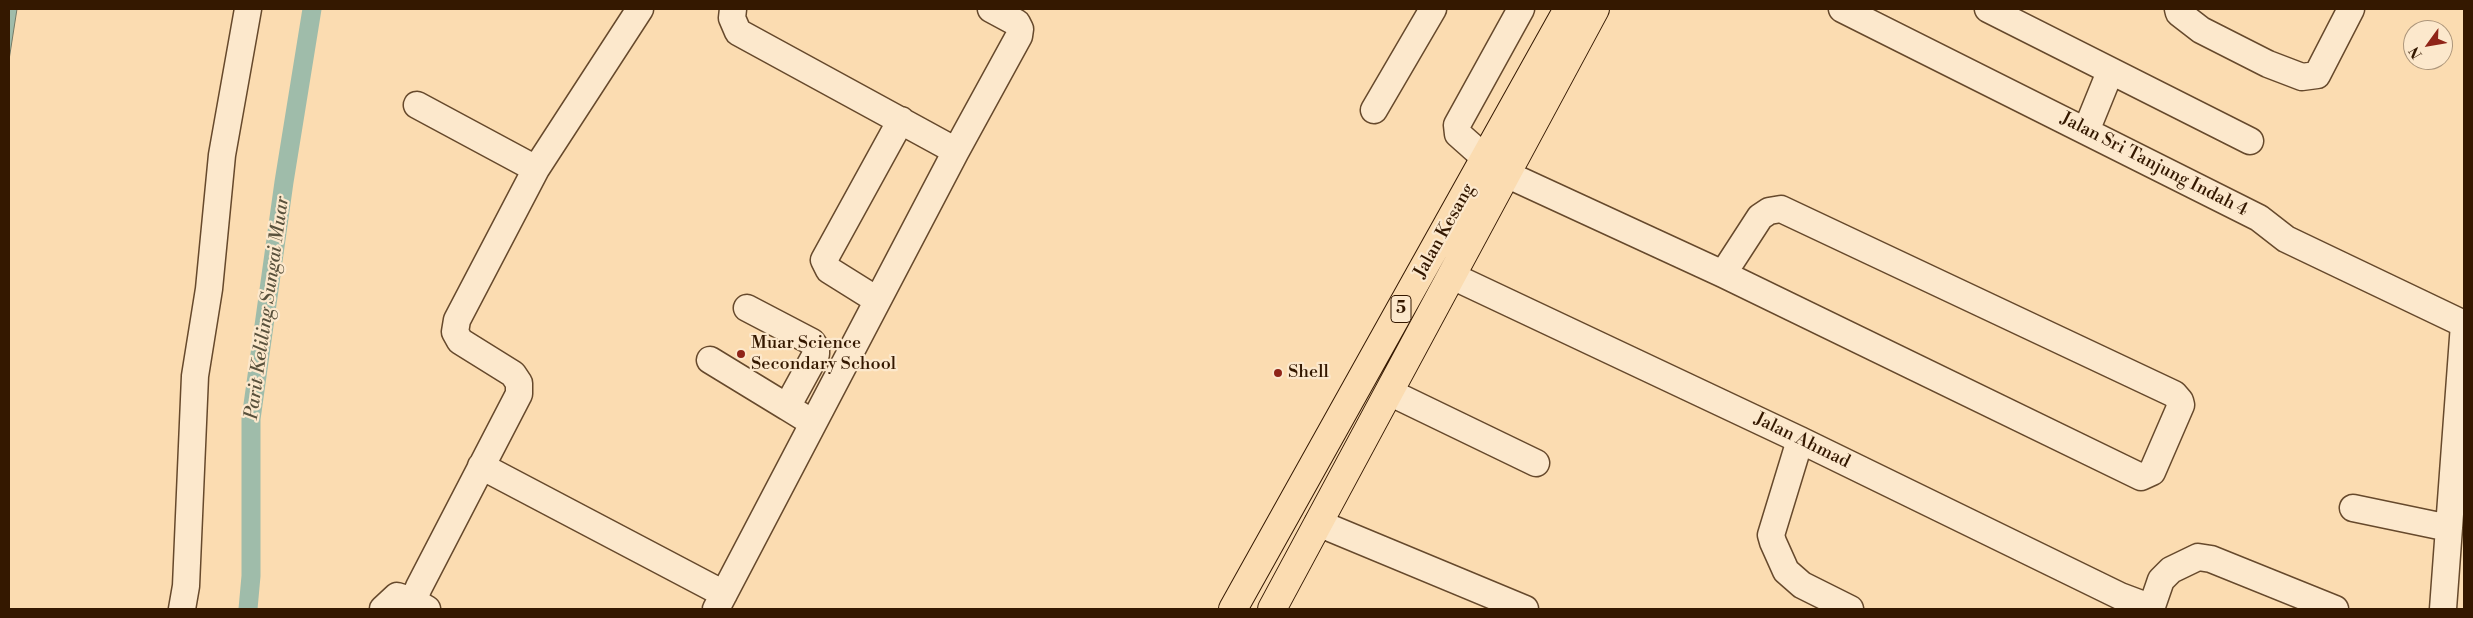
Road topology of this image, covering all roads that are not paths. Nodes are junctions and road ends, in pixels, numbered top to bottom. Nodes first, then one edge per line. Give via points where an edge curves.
1 (248, 9) edge
2 (640, 9) edge
3 (733, 9) edge
4 (991, 9) edge
5 (1433, 9) edge
6 (1568, 9) edge
7 (1595, 9) edge
8 (1843, 9) edge
9 (1988, 9) edge
10 (2178, 9) edge
11 (2351, 9) edge
12 (1511, 12) edge
13 (2110, 72) junction
14 (417, 105) dead end
15 (1374, 110) dead end
16 (901, 120) junction
17 (2086, 131) junction
18 (2250, 141) dead end
19 (956, 151) junction
20 (1484, 157) junction
21 (536, 169) junction
22 (1722, 274) junction
23 (1452, 276) junction
24 (877, 300) junction
25 (747, 308) dead end
26 (2464, 324) edge
27 (710, 360) dead end
28 (1389, 392) junction
29 (787, 406) junction
30 (813, 423) junction
31 (1800, 440) junction
32 (1536, 463) dead end
33 (481, 466) junction
34 (2353, 508) dead end
35 (1318, 523) junction
36 (2449, 528) junction
37 (720, 602) edge
38 (420, 605) edge
39 (1278, 607) edge
40 (182, 609) edge
41 (384, 609) edge
42 (1233, 609) edge
43 (1525, 609) edge
44 (1850, 609) edge
45 (2151, 609) edge
46 (2336, 609) edge
47 (2443, 609) edge

1 - 40 street via 222,155 195,376 186,586
2 - 21 street
3 - 16 street via 732,18 738,32
4 - 19 street via 1016,23 1020,29 1019,36
5 - 15 street
6 - 20 main road, Jalan Kesang / 5
7 - 20 main road, Jalan Kesang / 5
8 - 17 street, Jalan Sri Tanjung Indah 4
9 - 13 street
10 - 11 street via 2201,30 2268,64 2302,77 2317,75
12 - 20 street via 1457,125 1458,134
13 - 17 street
13 - 18 street
14 - 21 street
16 - 19 street
16 - 24 street via 824,260 829,270
17 - 26 street, Jalan Sri Tanjung Indah 4 via 2259,218 2286,239
19 - 24 street
20 - 22 street
20 - 23 main road, Jalan Kesang / 5
20 - 42 main road, Jalan Kesang / 5
21 - 33 street via 458,320 455,332 460,341 513,374 519,383 519,394
22 - 22 street via 1760,216 1781,209 2174,394 2181,405 2152,472 2141,477
23 - 28 main road, Jalan Kesang / 5
23 - 31 street, Jalan Ahmad
24 - 30 street
25 - 29 street via 812,342 816,348 816,354
26 - 36 street
27 - 29 street
28 - 32 street
28 - 35 main road, Jalan Kesang / 5
29 - 30 street
30 - 37 street
31 - 44 street via 1771,535 1773,542 1786,570 1802,585
31 - 45 street, Jalan Ahmad
33 - 37 street
33 - 38 street via 424,574
34 - 36 street
35 - 39 main road, Jalan Kesang / 5
35 - 43 street
36 - 47 street
38 - 41 street via 397,596
45 - 46 street via 2161,580 2171,570 2198,557 2211,558

